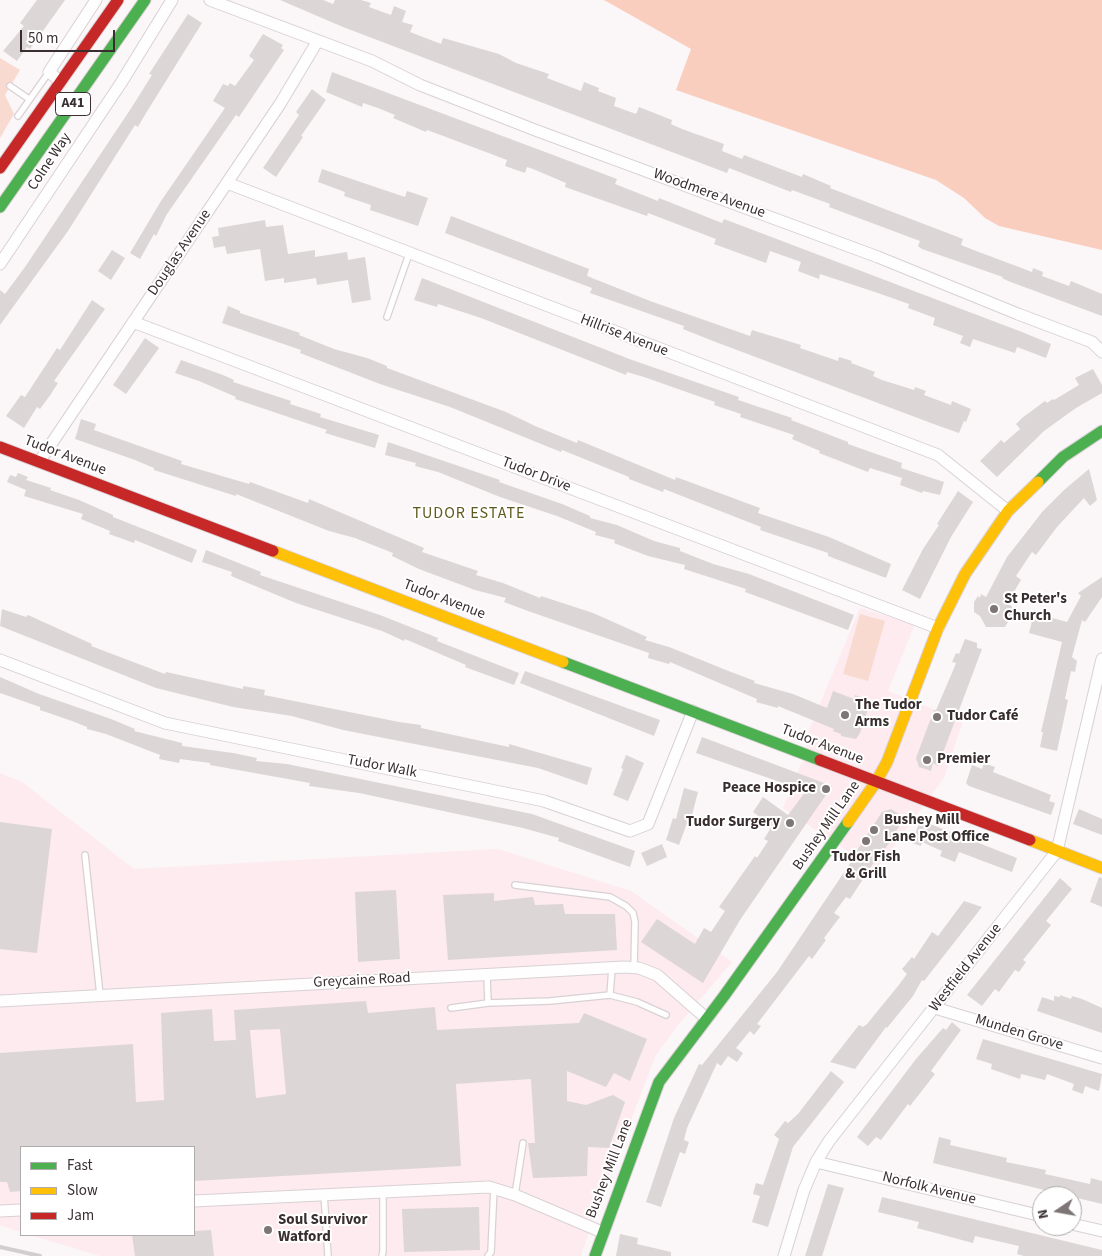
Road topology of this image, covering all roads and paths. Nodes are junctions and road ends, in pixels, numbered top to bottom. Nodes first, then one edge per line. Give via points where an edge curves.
1 (96, 0) edge
2 (118, 0) edge
3 (146, 0) edge
4 (172, 0) edge
5 (210, 0) edge
6 (315, 41) junction
7 (49, 72) junction
8 (60, 81) junction
9 (10, 86) dead end
10 (30, 99) junction
11 (18, 116) dead end
12 (0, 168) edge
13 (227, 183) junction
14 (0, 208) edge
15 (409, 254) junction
16 (0, 264) edge
17 (387, 317) dead end
18 (133, 322) junction
19 (1102, 352) edge
20 (1102, 431) edge
21 (0, 447) edge
22 (39, 462) junction
23 (1008, 511) junction
24 (938, 628) junction
25 (0, 660) edge
26 (1102, 660) edge
27 (693, 711) junction
28 (876, 782) junction
29 (1057, 851) junction
30 (85, 855) dead end
31 (1102, 868) edge
32 (515, 885) dead end
33 (612, 968) junction
34 (634, 968) junction
35 (487, 975) junction
36 (100, 995) junction
37 (610, 995) junction
38 (0, 1001) edge
39 (488, 1003) junction
40 (451, 1008) dead end
41 (935, 1008) junction
42 (666, 1015) dead end
43 (706, 1018) junction
44 (1102, 1058) edge
45 (523, 1143) dead end
46 (816, 1162) junction
47 (494, 1188) junction
48 (383, 1191) junction
49 (324, 1194) junction
50 (515, 1195) junction
51 (195, 1201) edge
52 (20, 1210) edge
53 (0, 1211) edge
54 (1032, 1214) edge
55 (1082, 1226) edge
56 (1102, 1231) edge
57 (602, 1232) junction
58 (328, 1256) edge
59 (382, 1256) edge
60 (488, 1256) edge
61 (595, 1256) edge
62 (784, 1256) edge

1 - 7 street
2 - 8 main road, A41
3 - 14 main road, Colne Way / A41
4 - 16 street, Colne Way via 121,83
5 - 6 street, Woodmere Avenue via 238,10 241,17 276,32
6 - 13 street, Douglas Avenue via 280,104
6 - 19 street, Woodmere Avenue via 372,61 420,85 534,130 860,250 1092,342
7 - 8 street
7 - 10 lane
8 - 12 main road, A41
9 - 10 lane
10 - 11 lane
13 - 15 street, Hillrise Avenue
13 - 18 street, Douglas Avenue
15 - 17 lane
15 - 23 street, Hillrise Avenue via 938,455
18 - 22 street, Douglas Avenue
18 - 24 street, Tudor Drive
20 - 23 main road, Bushey Mill Lane via 1063,457
21 - 22 main road, Tudor Avenue
22 - 27 main road, Tudor Avenue
23 - 24 main road, Bushey Mill Lane via 965,574
24 - 28 main road, Bushey Mill Lane via 887,762
25 - 27 street, Tudor Walk via 165,723 544,801 630,831 648,824
26 - 29 street, Westfield Avenue
27 - 28 main road, Tudor Avenue
28 - 29 main road, Tudor Avenue
28 - 43 main road, Bushey Mill Lane
29 - 31 main road, Tudor Avenue
29 - 41 street, Westfield Avenue
30 - 36 lane
32 - 34 lane via 610,897 626,906 634,913
33 - 34 street, Greycaine Road
33 - 35 street, Greycaine Road
33 - 37 lane
34 - 43 street, Greycaine Road via 657,975
35 - 36 street, Greycaine Road
35 - 39 lane
36 - 38 street, Greycaine Road
37 - 39 lane
37 - 42 lane
39 - 40 lane
41 - 44 street, Munden Grove
41 - 46 street, Westfield Avenue via 829,1141
43 - 57 main road, Bushey Mill Lane via 659,1082
45 - 50 lane
46 - 54 street, Norfolk Avenue
46 - 62 street, Westfield Avenue
47 - 48 street via 475,1186
47 - 50 street
47 - 60 lane via 491,1252
48 - 49 street
48 - 59 lane
49 - 51 street
49 - 58 lane
50 - 57 street
52 - 53 street
55 - 56 street
57 - 61 main road, Bushey Mill Lane

